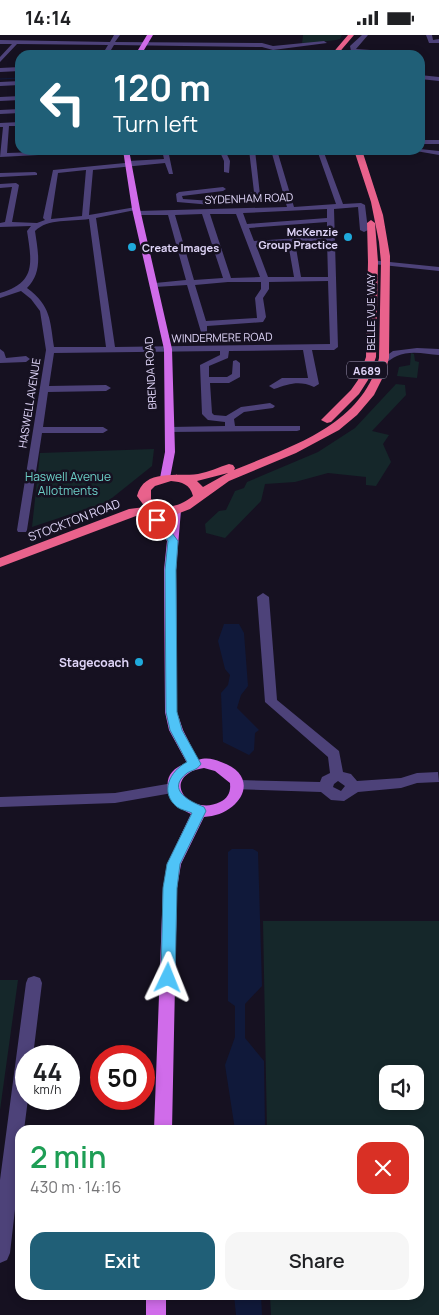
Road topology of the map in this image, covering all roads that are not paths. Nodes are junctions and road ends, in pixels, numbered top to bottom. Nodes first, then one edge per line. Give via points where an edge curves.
1 (12, 35) edge
2 (54, 35) edge
3 (150, 35) edge
4 (351, 35) edge
5 (356, 35) edge
6 (365, 35) edge
7 (429, 35) edge
8 (116, 36) edge
9 (439, 41) edge
10 (3, 42) edge
11 (235, 42) junction
12 (15, 43) junction
13 (324, 43) dead end
14 (48, 44) junction
15 (86, 44) junction
16 (112, 44) junction
17 (144, 44) junction
18 (272, 49) joint
19 (108, 50) edge
20 (141, 50) edge
21 (232, 50) edge
22 (338, 50) edge
23 (344, 50) edge
24 (353, 50) edge
25 (0, 61) edge
26 (15, 68) edge
27 (0, 69) edge
28 (425, 78) edge
29 (439, 79) edge
30 (8, 83) junction
31 (15, 83) edge
32 (0, 84) edge
33 (5, 93) edge
34 (15, 98) edge
35 (0, 99) edge
36 (15, 111) edge
37 (0, 112) edge
38 (3, 125) edge
39 (425, 142) edge
40 (439, 142) edge
41 (425, 151) edge
42 (439, 153) edge
43 (15, 154) edge
44 (2, 155) edge
45 (127, 155) edge
46 (166, 155) edge
47 (224, 155) edge
48 (253, 155) edge
49 (275, 155) edge
50 (322, 155) edge
51 (351, 155) edge
52 (360, 155) edge
53 (168, 161) junction
54 (128, 164) junction
55 (90, 168) junction
56 (227, 172) dead end
57 (171, 173) dead end
58 (35, 174) dead end
59 (0, 175) edge
60 (0, 186) edge
61 (223, 189) dead end
62 (179, 201) junction
63 (330, 206) junction
64 (340, 206) junction
65 (291, 209) junction
66 (137, 211) junction
67 (180, 211) junction
68 (206, 211) junction
69 (239, 211) junction
70 (172, 212) junction
71 (88, 218) junction
72 (330, 220) junction
73 (48, 221) junction
74 (4, 225) edge
75 (37, 225) junction
76 (244, 226) junction
77 (364, 230) dead end
78 (331, 238) junction
79 (291, 241) junction
80 (251, 243) junction
81 (373, 262) junction
82 (385, 263) junction
83 (439, 269) edge
84 (332, 279) junction
85 (228, 280) junction
86 (265, 280) junction
87 (298, 280) junction
88 (191, 283) junction
89 (155, 285) junction
90 (23, 289) junction
91 (0, 296) edge
92 (204, 330) junction
93 (307, 347) junction
94 (168, 349) junction
95 (209, 349) junction
96 (224, 349) junction
97 (50, 350) junction
98 (111, 350) junction
99 (0, 352) edge
100 (439, 352) edge
101 (26, 359) dead end
102 (383, 361) junction
103 (236, 363) dead end
104 (205, 380) junction
105 (274, 386) dead end
106 (106, 388) dead end
107 (45, 389) junction
108 (270, 406) dead end
109 (230, 422) junction
110 (297, 427) dead end
111 (37, 430) junction
112 (103, 430) dead end
113 (170, 430) junction
114 (165, 478) junction
115 (182, 479) junction
116 (144, 489) junction
117 (199, 497) junction
118 (158, 509) junction
119 (176, 510) junction
120 (136, 512) junction
121 (22, 530) dead end
122 (173, 541) junction
123 (0, 552) edge
124 (0, 563) edge
125 (263, 597) dead end
126 (194, 764) junction
127 (337, 776) junction
128 (438, 777) edge
129 (237, 785) junction
130 (325, 787) junction
131 (352, 787) junction
132 (173, 788) junction
133 (0, 802) edge
134 (200, 811) junction
135 (34, 983) dead end
136 (16, 1125) edge
137 (162, 1125) edge
138 (15, 1134) edge
139 (0, 1253) edge
140 (156, 1300) edge
141 (156, 1315) edge

1 - 10 street
2 - 14 street
3 - 17 main road
4 - 22 highway
5 - 23 highway
6 - 24 street
7 - 9 street via 431,42
8 - 15 street via 89,36
8 - 16 street
10 - 12 street
11 - 17 street
11 - 18 street
11 - 21 street
12 - 14 street
12 - 25 street
13 - 18 street
14 - 15 street
15 - 16 street
16 - 17 street
16 - 19 street
17 - 20 main road
26 - 27 street
28 - 29 street
30 - 31 street
30 - 32 street
30 - 33 street
34 - 35 street
36 - 37 street
38 - 44 street
39 - 40 street
41 - 42 street
43 - 44 street
45 - 54 main road
46 - 53 street
47 - 56 street
48 - 62 street via 258,194 244,195 244,199
49 - 65 street
50 - 64 street
51 - 81 highway, BELLE VUE WAY / A689 via 368,206
52 - 82 highway, BELLE VUE WAY / A689 via 378,211
53 - 54 street
53 - 57 street
54 - 55 street
54 - 66 main road
55 - 71 street
55 - 73 street via 55,171
58 - 59 street
60 - 74 street via 16,185
61 - 62 street via 182,193 178,196
62 - 67 street
63 - 64 street, SYDENHAM ROAD
63 - 65 street, SYDENHAM ROAD
63 - 72 street
64 - 77 street, SYDENHAM ROAD via 361,205
65 - 69 street, SYDENHAM ROAD
66 - 70 street, SYDENHAM ROAD
66 - 71 street
66 - 89 main road, BRENDA ROAD
67 - 68 street, SYDENHAM ROAD
67 - 70 street, SYDENHAM ROAD
68 - 69 street, SYDENHAM ROAD
68 - 85 street
69 - 76 street
70 - 88 street
71 - 73 street
71 - 98 street
72 - 76 street
72 - 78 street
73 - 75 street
74 - 75 street
75 - 90 street via 31,231 34,268
76 - 80 street
78 - 79 street
78 - 84 street
79 - 80 street
79 - 87 street
80 - 86 street
81 - 82 street
81 - 115 highway, BELLE VUE WAY / A689 via 370,357 363,380 347,402 310,433 282,447 215,473
82 - 83 street
82 - 102 highway, BELLE VUE WAY / A689
84 - 87 street
84 - 93 street, WINDERMERE ROAD via 334,347
85 - 86 street
85 - 88 street
86 - 87 street
86 - 92 street via 266,289 260,298 260,320
88 - 89 street
88 - 92 street
89 - 94 main road, BRENDA ROAD
90 - 91 street
90 - 97 street, HASWELL AVENUE via 44,311
92 - 95 street
93 - 96 street, WINDERMERE ROAD
93 - 105 street via 314,383 282,381
94 - 95 street, WINDERMERE ROAD
94 - 98 street, WINDERMERE ROAD
94 - 113 main road, BRENDA ROAD
95 - 96 street, WINDERMERE ROAD
96 - 104 street via 225,356 204,365
97 - 98 street, WINDERMERE ROAD
97 - 107 street, HASWELL AVENUE
99 - 101 street via 2,361
100 - 102 street via 404,350
102 - 117 highway, BELLE VUE WAY / A689 via 380,373 363,400 337,424 300,448 218,481
103 - 104 street via 237,375 230,379
104 - 109 street via 207,416
106 - 107 street
107 - 111 street, HASWELL AVENUE
108 - 109 street via 241,410
109 - 110 street
109 - 113 street
111 - 112 street
111 - 121 street, HASWELL AVENUE
113 - 114 main road, BRENDA ROAD via 170,461
114 - 115 highway, A689
114 - 116 highway
115 - 117 highway via 196,486
116 - 118 highway via 145,501
116 - 123 highway via 127,505
117 - 119 highway, A689 via 191,505
118 - 119 highway
118 - 120 highway, STOCKTON ROAD
119 - 122 main road
120 - 122 main road via 157,520
120 - 124 highway, STOCKTON ROAD
122 - 126 main road via 170,570 172,712 176,730
125 - 127 street via 271,702 334,755
126 - 129 main road via 222,766 235,778
126 - 132 main road via 181,771
127 - 130 street via 327,781
127 - 131 street via 346,778
128 - 131 street
129 - 130 street
129 - 134 main road via 228,804 213,811
130 - 131 street via 332,795 340,797 350,793
132 - 133 street via 116,798
132 - 134 main road via 183,804
134 - 137 main road via 174,864 170,888
135 - 136 street
138 - 139 street
140 - 141 main road

